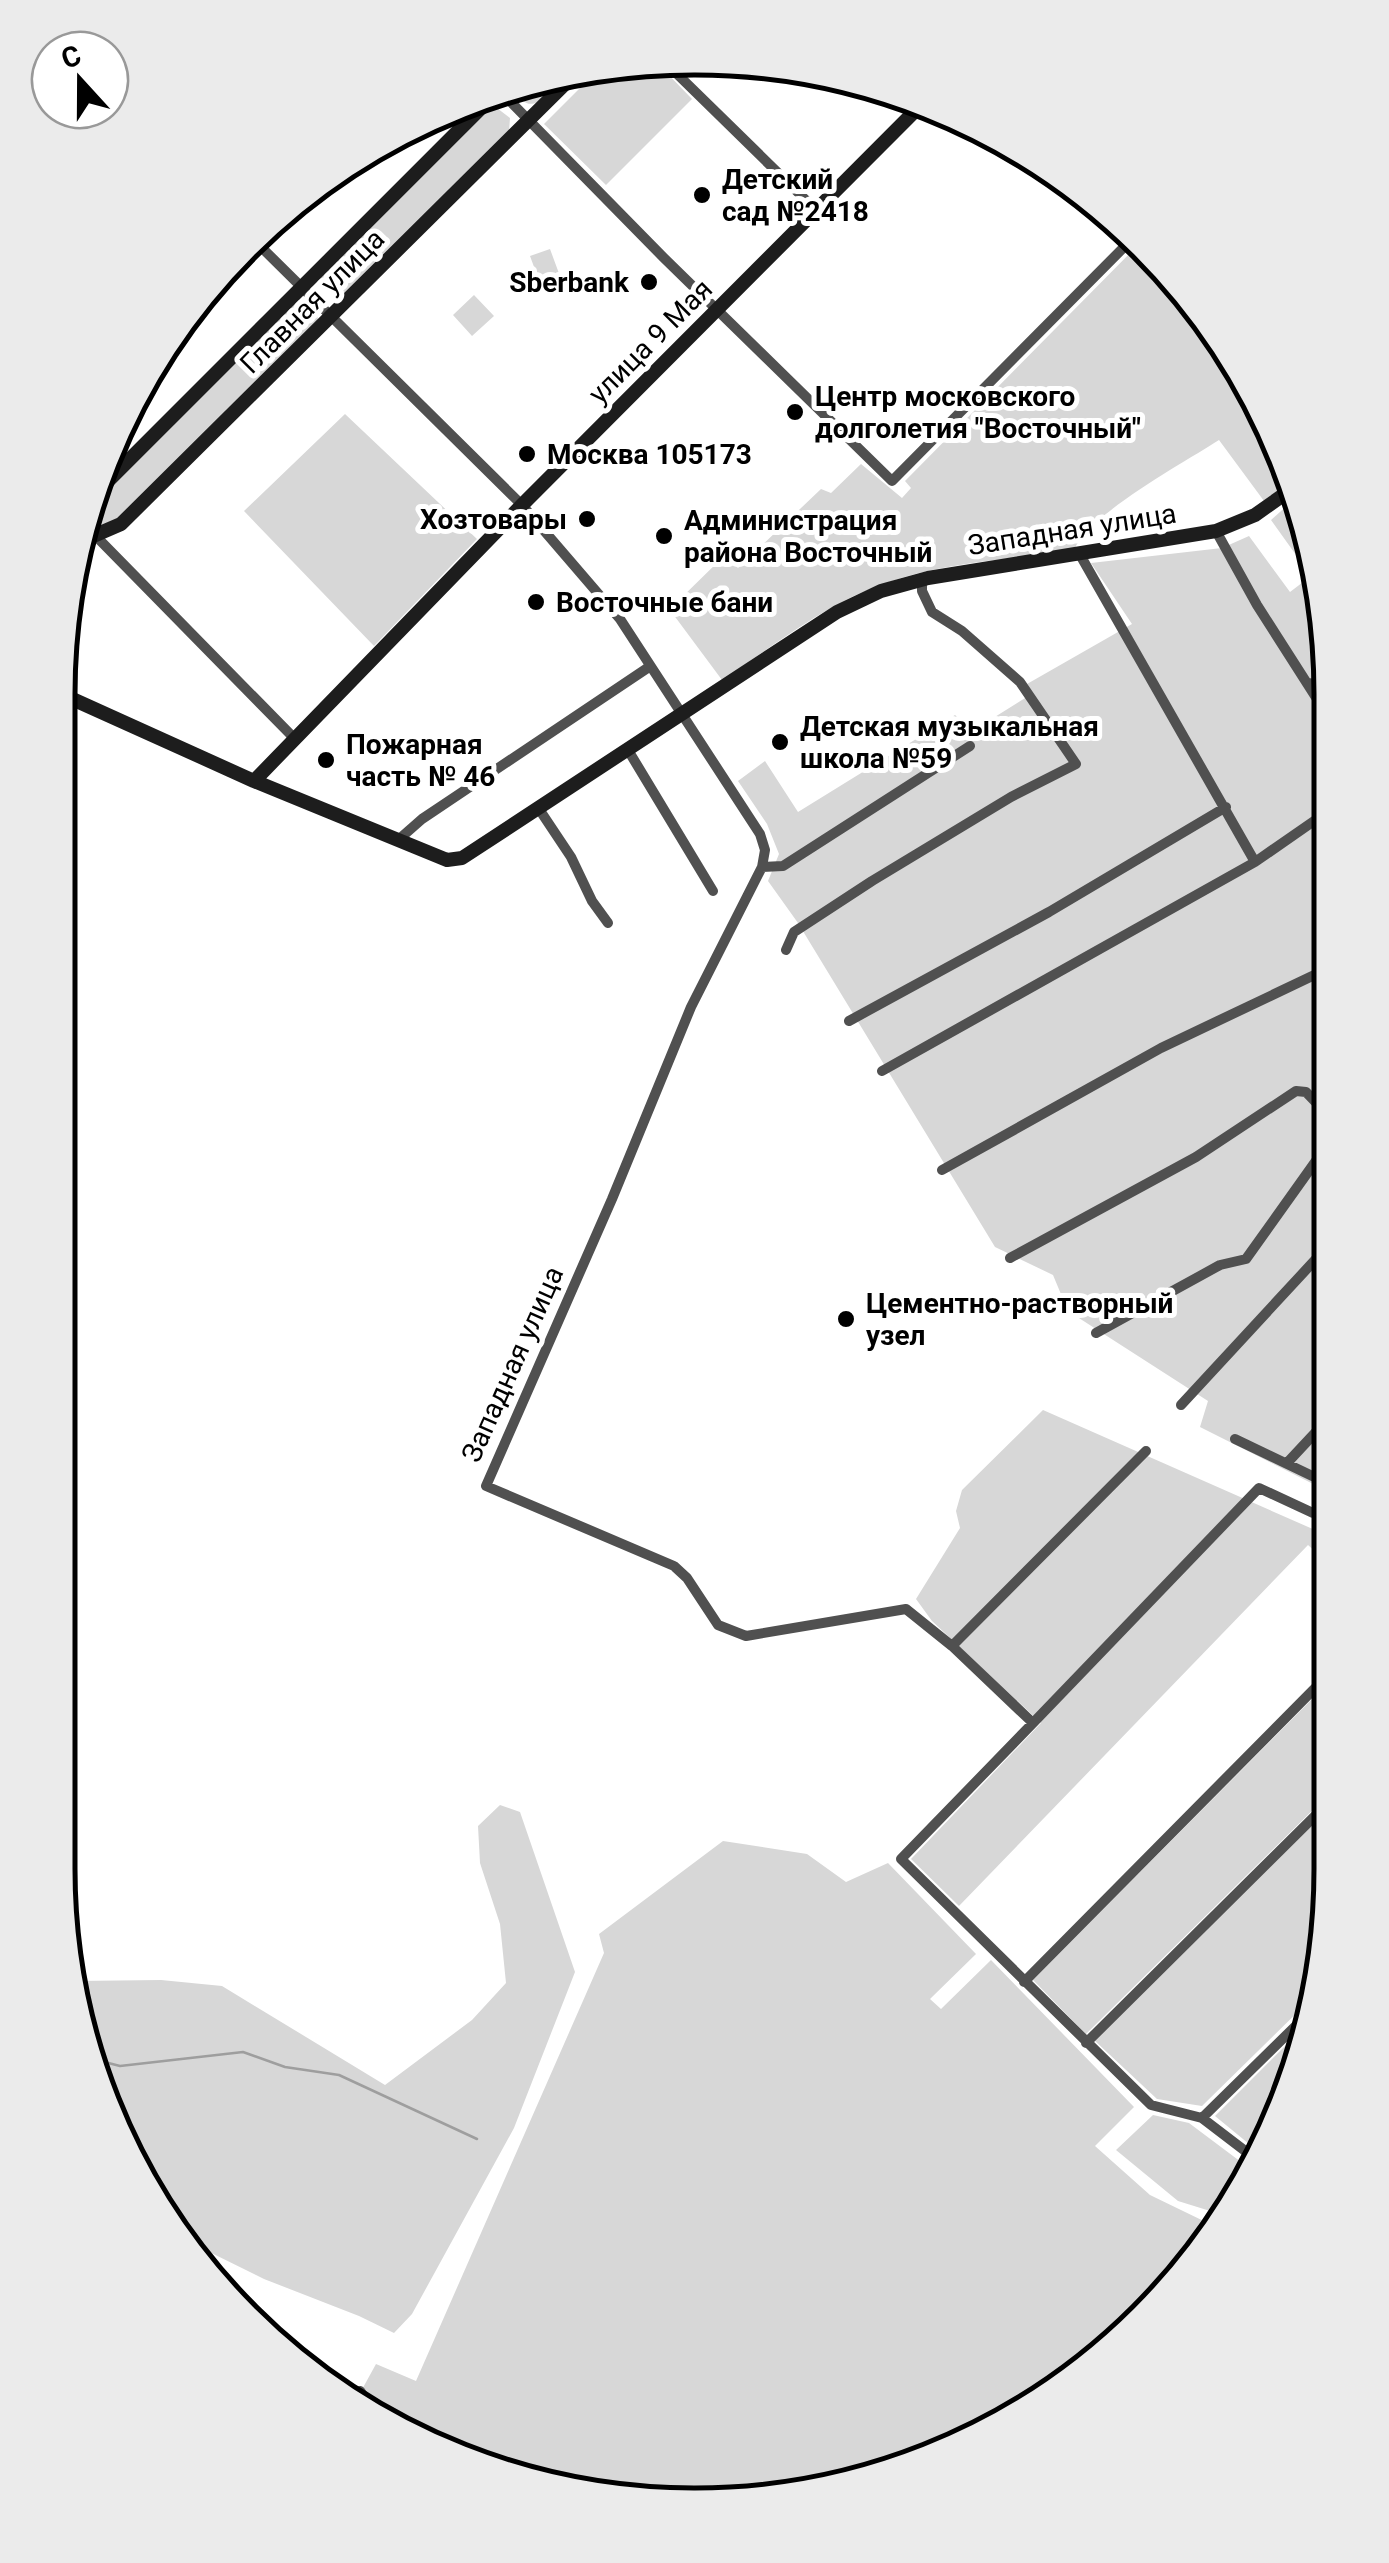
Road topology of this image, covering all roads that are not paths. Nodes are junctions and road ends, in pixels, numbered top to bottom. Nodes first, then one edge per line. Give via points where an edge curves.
1 (679, 75) edge
2 (557, 91) edge
3 (512, 103) edge
4 (912, 114) edge
5 (471, 117) edge
6 (528, 120) junction
7 (816, 210) junction
8 (1124, 248) edge
9 (263, 249) edge
10 (302, 287) junction
11 (716, 310) junction
12 (332, 316) junction
13 (116, 474) edge
14 (1281, 497) edge
15 (522, 504) junction
16 (98, 527) edge
17 (1216, 531) junction
18 (95, 540) edge
19 (1079, 553) junction
20 (922, 580) junction
21 (649, 666) junction
22 (1308, 683) junction
23 (1314, 684) edge
24 (1314, 693) edge
25 (75, 700) edge
26 (682, 715) junction
27 (294, 738) junction
28 (970, 746) dead end
29 (628, 750) junction
30 (254, 781) junction
31 (1226, 807) junction
32 (539, 809) junction
33 (1314, 821) edge
34 (396, 841) junction
35 (1256, 862) junction
36 (762, 868) junction
37 (713, 891) dead end
38 (608, 923) dead end
39 (786, 950) dead end
40 (1314, 975) edge
41 (848, 1021) dead end
42 (882, 1071) dead end
43 (1314, 1100) edge
44 (1314, 1164) edge
45 (942, 1170) dead end
46 (1010, 1258) dead end
47 (1314, 1261) edge
48 (1096, 1333) dead end
49 (1181, 1405) dead end
50 (1314, 1434) edge
51 (1235, 1440) dead end
52 (1146, 1450) dead end
53 (1286, 1463) junction
54 (1314, 1477) edge
55 (1312, 1513) dead end
56 (952, 1646) junction
57 (1314, 1690) edge
58 (1033, 1723) junction
59 (1314, 1817) edge
60 (1024, 1982) junction
61 (1293, 2029) edge
62 (1086, 2043) junction
63 (1202, 2118) junction
64 (1245, 2151) edge

1 - 7 street
2 - 6 street, Главная улица
3 - 6 street
4 - 7 street, улица 9 Мая
5 - 10 street, Главная улица
6 - 11 street
6 - 12 street, Главная улица
7 - 11 street, улица 9 Мая
8 - 11 street via 892,482
9 - 10 street
10 - 12 street
10 - 13 street, Главная улица
11 - 15 street, улица 9 Мая
12 - 15 street
12 - 16 street, Главная улица via 121,524
14 - 17 street, Западная улица
15 - 21 street via 620,619
15 - 27 street, улица 9 Мая
17 - 19 street, Западная улица
17 - 22 street
18 - 27 street
19 - 20 street, Западная улица
19 - 31 street
20 - 26 street, Западная улица via 838,612
20 - 39 street via 932,612 1020,682 1076,764 856,891 794,932
21 - 26 street
21 - 34 street
22 - 23 street
22 - 24 street
25 - 30 street, Западная улица
26 - 29 street, Западная улица
26 - 36 street via 760,834
27 - 30 street, улица 9 Мая
28 - 36 street via 783,866
29 - 32 street, Западная улица
29 - 37 street
30 - 34 street, Западная улица
31 - 35 street
31 - 41 street
32 - 34 street, Западная улица via 462,858 436,858
32 - 38 street
33 - 35 street
35 - 42 street
36 - 56 street, Западная улица via 691,1006 486,1486 674,1566 718,1625 746,1636 906,1610
40 - 45 street via 1161,1048
43 - 46 street via 1296,1091 1196,1157
44 - 48 street via 1246,1259 1220,1265
47 - 49 street
50 - 53 street
51 - 53 street
52 - 56 street
53 - 54 street
55 - 58 street via 1260,1488
56 - 58 street, Западная улица
57 - 60 street
58 - 60 street via 902,1859
59 - 62 street
60 - 62 street
61 - 63 street
62 - 63 street via 1151,2105
63 - 64 street

